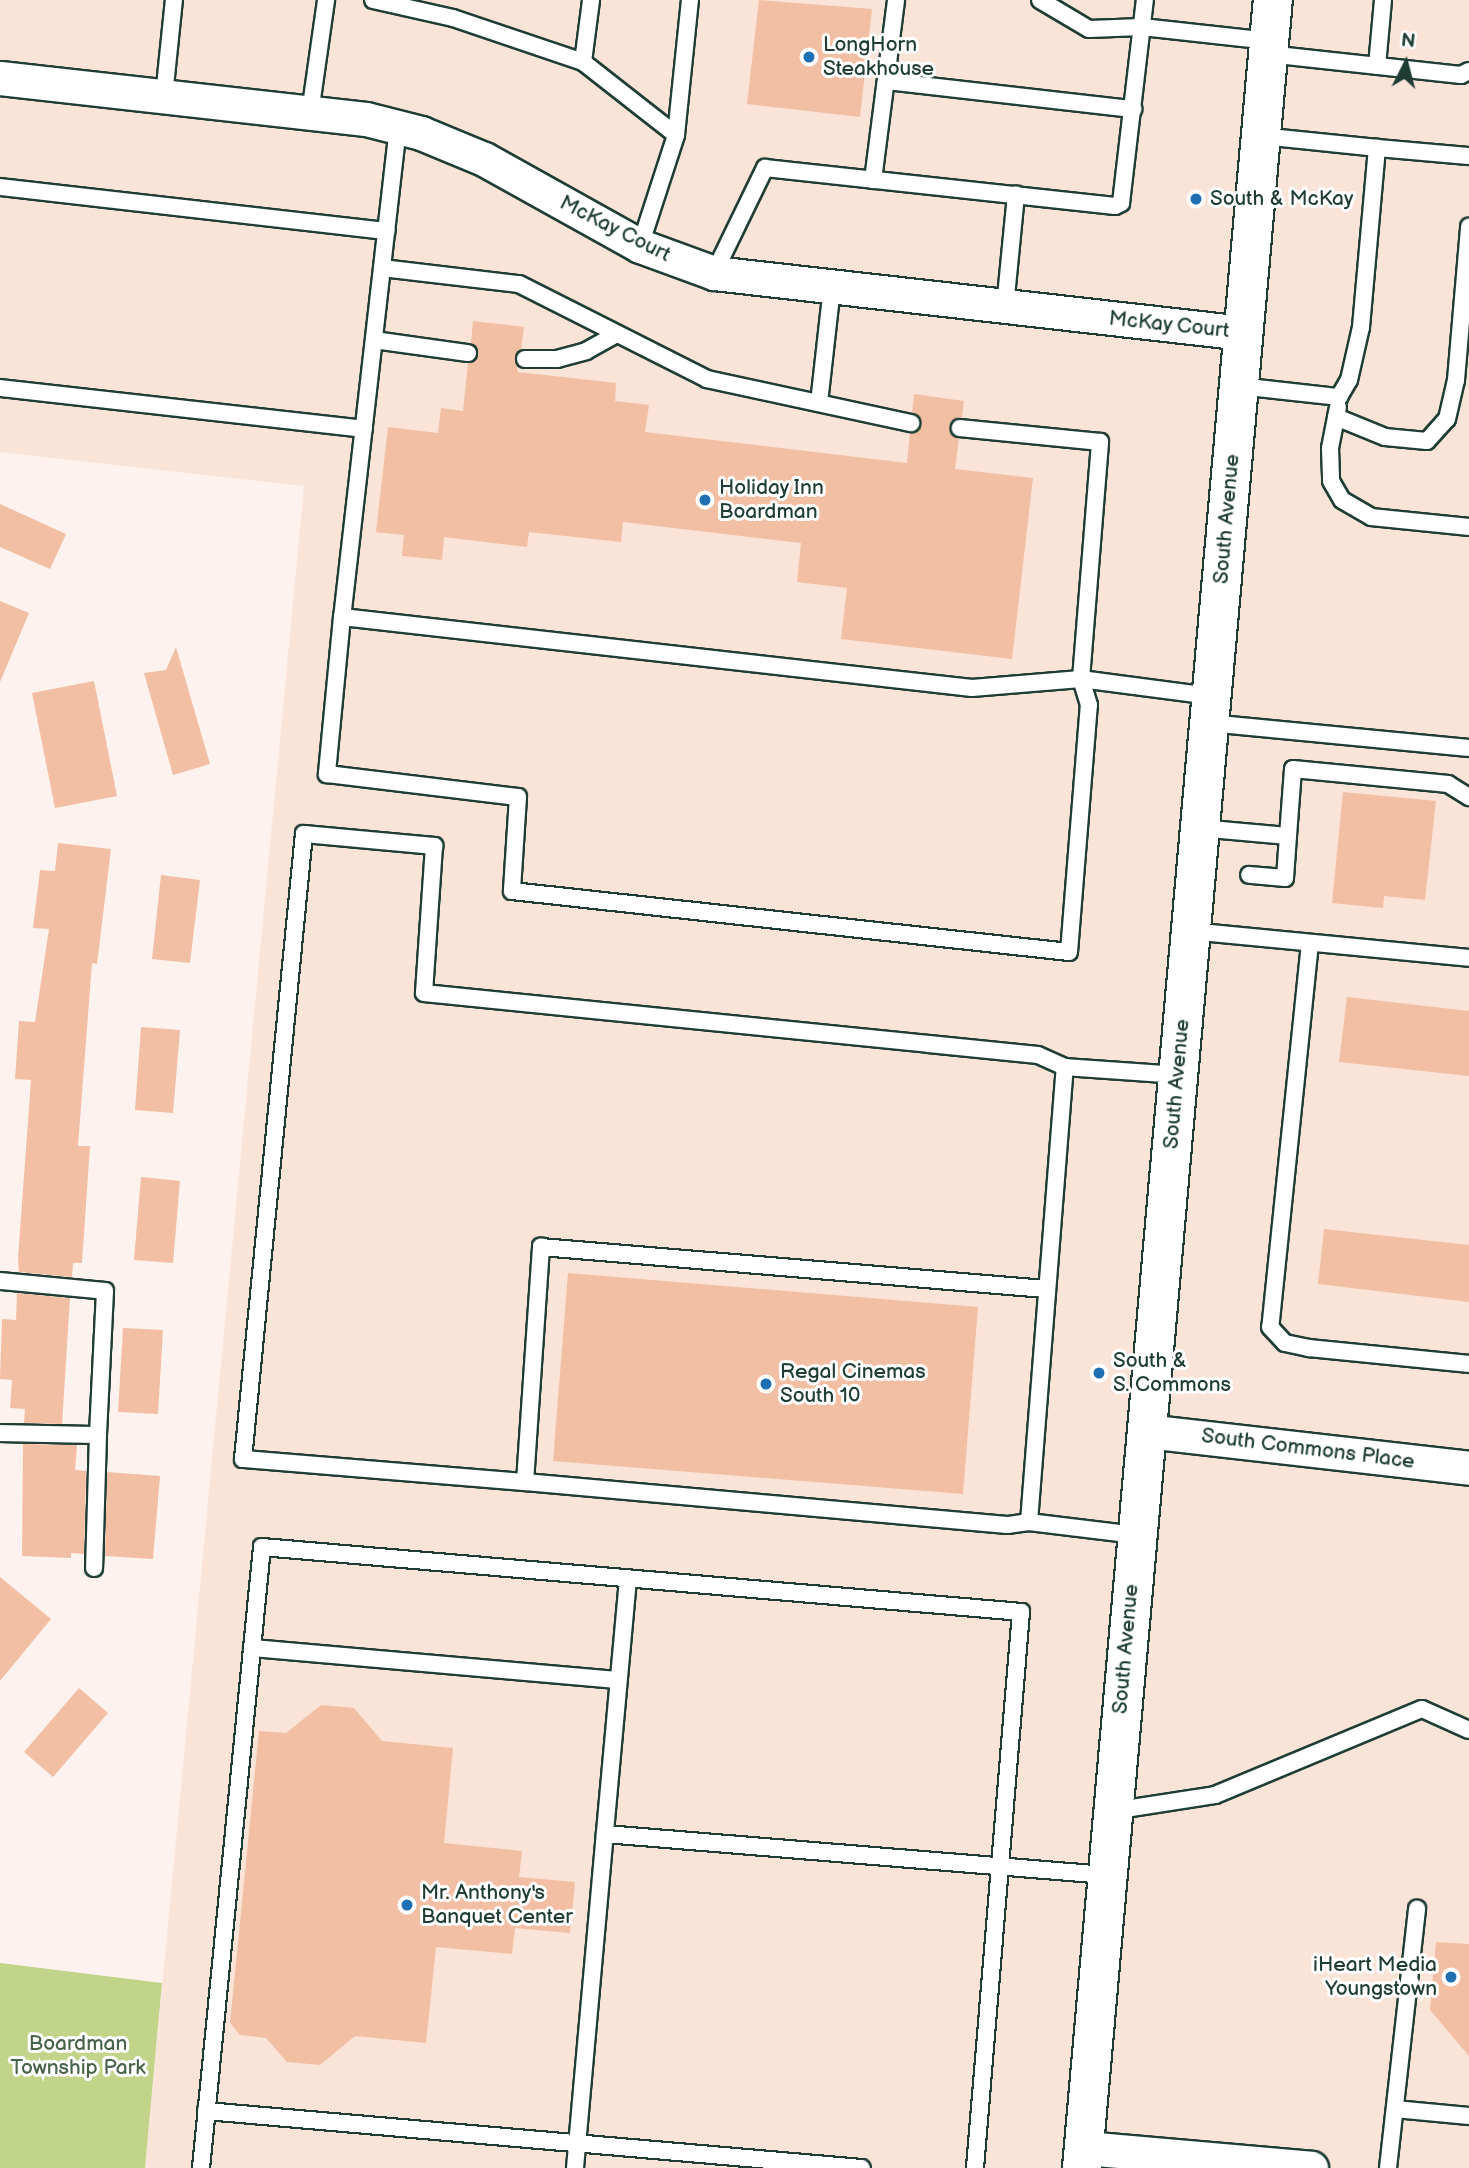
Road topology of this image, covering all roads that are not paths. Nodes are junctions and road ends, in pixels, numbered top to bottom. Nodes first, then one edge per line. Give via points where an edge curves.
1 (174, 0) edge
2 (326, 0) edge
3 (373, 0) edge
4 (591, 0) edge
5 (690, 0) edge
6 (897, 0) edge
7 (1040, 0) edge
8 (1145, 0) edge
9 (1273, 0) edge
10 (1383, 0) edge
11 (1142, 27) junction
12 (1269, 48) junction
13 (583, 62) junction
14 (1377, 66) junction
15 (1469, 71) edge
16 (0, 78) edge
17 (886, 81) junction
18 (164, 96) junction
19 (1133, 109) junction
20 (310, 113) junction
21 (398, 127) junction
22 (676, 135) junction
23 (1261, 136) junction
24 (1377, 148) junction
25 (1469, 156) edge
26 (873, 180) junction
27 (0, 187) edge
28 (1016, 195) junction
29 (1469, 227) edge
30 (387, 231) junction
31 (640, 246) junction
32 (382, 268) junction
33 (715, 273) junction
34 (832, 288) junction
35 (1004, 307) junction
36 (1244, 332) junction
37 (617, 334) junction
38 (374, 340) junction
39 (468, 353) dead end
40 (525, 359) dead end
41 (1239, 386) junction
42 (0, 388) edge
43 (1339, 397) junction
44 (819, 402) junction
45 (1336, 417) junction
46 (911, 423) dead end
47 (960, 428) dead end
48 (364, 429) junction
49 (1469, 527) edge
50 (342, 617) junction
51 (1080, 679) junction
52 (1210, 710) junction
53 (1469, 748) edge
54 (1469, 797) edge
55 (1199, 828) junction
56 (1288, 836) junction
57 (1249, 875) dead end
58 (1190, 931) junction
59 (1310, 943) junction
60 (1469, 958) edge
61 (1065, 1067) junction
62 (1178, 1075) junction
63 (0, 1281) edge
64 (1045, 1289) junction
65 (1469, 1364) edge
66 (1146, 1431) junction
67 (0, 1433) edge
68 (99, 1435) junction
69 (1469, 1468) edge
70 (525, 1482) junction
71 (1029, 1522) junction
72 (1136, 1535) junction
73 (94, 1568) dead end
74 (628, 1579) junction
75 (252, 1648) junction
76 (618, 1680) junction
77 (1469, 1730) edge
78 (1112, 1811) junction
79 (605, 1833) junction
80 (1000, 1865) junction
81 (1106, 1875) junction
82 (1417, 1909) dead end
83 (1395, 2109) junction
84 (206, 2111) junction
85 (1469, 2116) edge
86 (578, 2146) junction
87 (1083, 2158) edge
88 (1226, 2164) edge
89 (201, 2168) edge
90 (575, 2168) edge
91 (862, 2168) edge
92 (975, 2168) edge
93 (1311, 2168) edge
94 (1388, 2168) edge

1 - 18 lane
2 - 20 lane
3 - 13 lane via 453,18
4 - 13 lane
5 - 22 lane
6 - 17 lane
7 - 11 lane via 1088,29
8 - 11 lane
9 - 12 main road, South Avenue
10 - 14 lane
11 - 12 lane
11 - 19 lane
12 - 14 lane
12 - 23 main road, South Avenue
13 - 22 lane
14 - 15 lane via 1461,75
16 - 18 street, McKay Court
17 - 19 lane
17 - 26 lane
18 - 20 street, McKay Court
19 - 28 lane via 1121,203
20 - 21 street, McKay Court
21 - 30 lane
21 - 31 street, McKay Court via 484,159
22 - 31 lane
23 - 24 lane
23 - 36 main road, South Avenue
24 - 25 lane
24 - 43 lane via 1361,327 1349,380
26 - 28 lane
26 - 33 lane via 765,167
27 - 30 lane
28 - 35 lane
29 - 45 lane via 1456,380 1447,419 1427,441 1385,437
30 - 32 lane
31 - 33 street, McKay Court
32 - 37 lane via 519,284
32 - 38 lane
33 - 34 street, McKay Court
34 - 35 street, McKay Court
34 - 44 lane
35 - 36 street, McKay Court
36 - 41 main road, South Avenue
37 - 40 lane via 586,351 557,359
37 - 44 lane via 708,379
38 - 39 lane
38 - 48 lane
41 - 43 lane
41 - 52 main road, South Avenue
42 - 48 lane
43 - 45 lane
44 - 46 lane
45 - 49 lane via 1331,481 1342,500 1371,517
47 - 51 lane via 1100,442
48 - 50 lane
50 - 51 lane via 972,688
50 - 51 lane via 327,774 518,797 512,891 1069,951 1089,705
51 - 52 lane
52 - 53 lane
52 - 55 main road, South Avenue
54 - 56 lane via 1448,784 1293,769
55 - 56 lane
55 - 58 main road, South Avenue
56 - 57 lane via 1285,878
58 - 59 lane
58 - 62 main road, South Avenue
59 - 60 lane
59 - 65 lane via 1270,1327 1285,1343 1309,1348
61 - 62 lane
61 - 64 lane
61 - 70 lane via 1038,1055 424,993 434,846 304,834 243,1459
62 - 66 main road, South Avenue
63 - 68 lane via 105,1291
64 - 70 lane via 541,1247
64 - 71 lane
66 - 69 street, South Commons Place
66 - 72 main road, South Avenue
67 - 68 lane
68 - 73 lane
70 - 71 lane via 1007,1525
71 - 72 lane
72 - 78 main road, South Avenue
74 - 75 lane via 262,1547
74 - 76 lane
74 - 80 lane via 1021,1612
75 - 76 lane
75 - 84 lane
76 - 79 lane
77 - 78 lane via 1422,1709 1214,1795
78 - 81 main road, South Avenue
79 - 80 lane
79 - 86 lane
80 - 81 lane
80 - 92 lane
81 - 87 main road, South Avenue
82 - 83 lane
83 - 85 lane
83 - 94 lane
84 - 86 lane
84 - 89 lane
86 - 90 lane
86 - 91 lane
87 - 88 street
88 - 93 street

